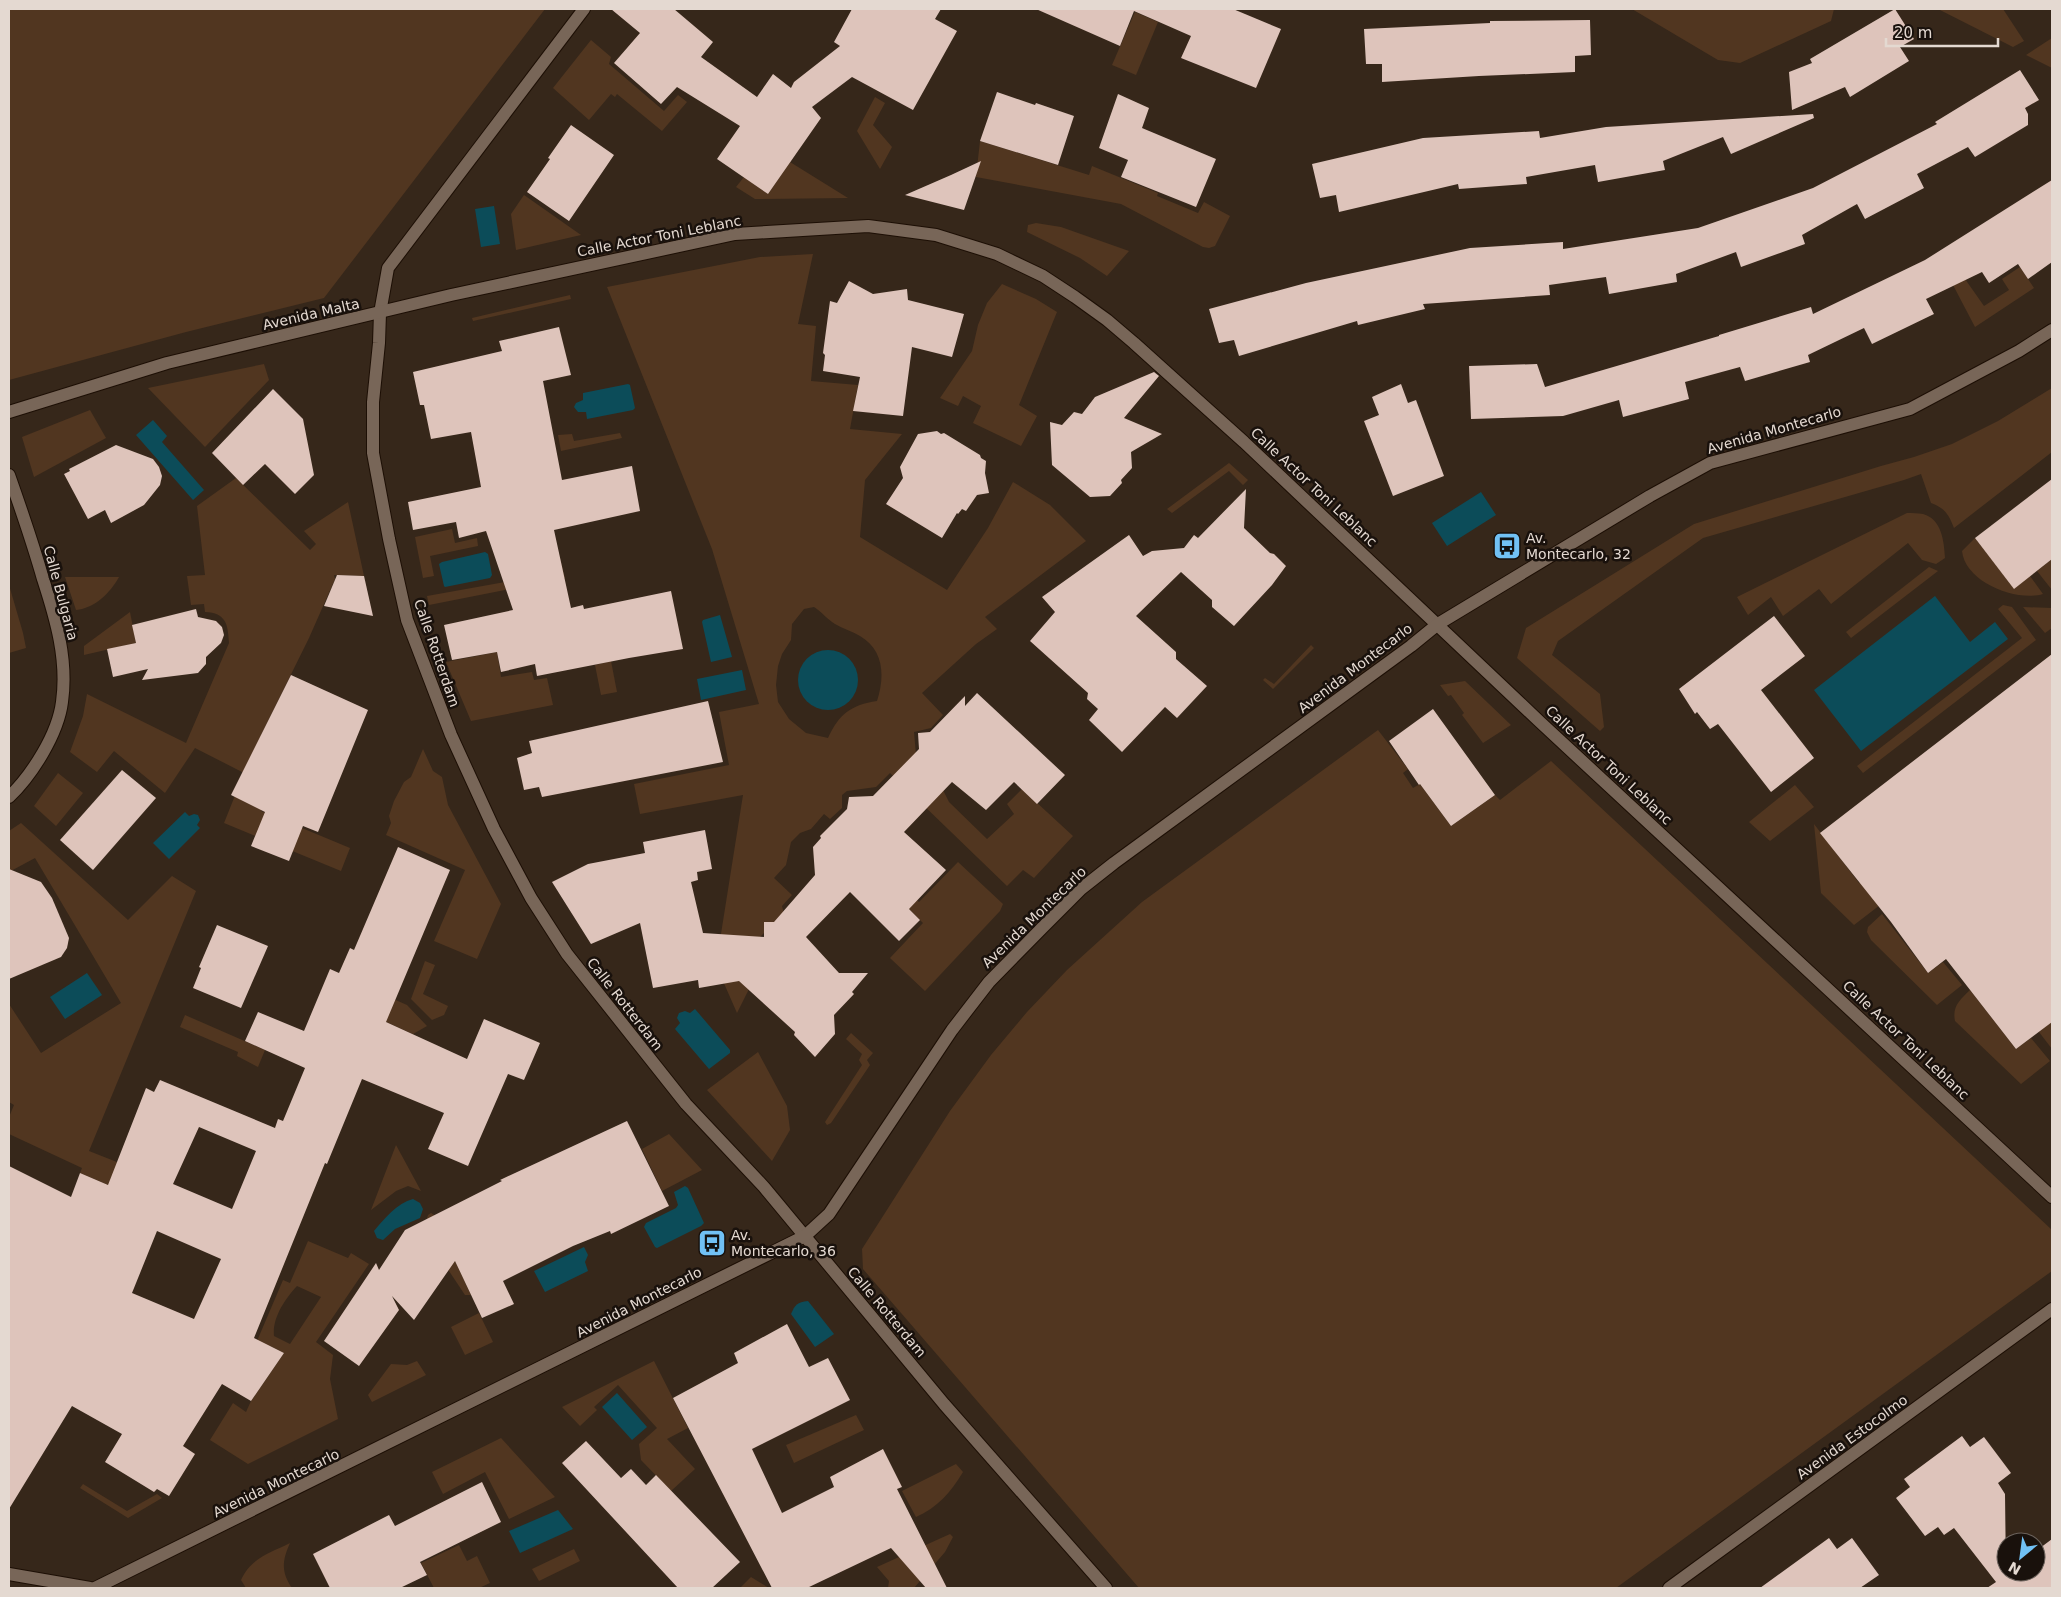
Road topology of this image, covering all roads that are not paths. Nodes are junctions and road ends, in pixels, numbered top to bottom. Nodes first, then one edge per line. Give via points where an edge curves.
1 (584, 9) edge
2 (380, 313) junction
3 (2052, 330) edge
4 (9, 412) edge
5 (9, 474) edge
6 (1438, 624) junction
7 (9, 797) edge
8 (2052, 1197) edge
9 (805, 1236) junction
10 (2052, 1309) edge
11 (9, 1574) edge
12 (90, 1588) edge
13 (95, 1588) edge
14 (1106, 1588) edge
15 (1669, 1588) edge

1 - 2 street, Avenida Malta via 388,268
2 - 4 street, Avenida Malta via 167,363
2 - 6 street, Calle Actor Toni Leblanc via 735,234 868,226 936,234 1005,257 1043,276 1107,320 1244,442
2 - 9 street, Calle Rotterdam via 373,402 373,453 378,484 407,620 451,736 494,829 531,898 567,954 686,1104
3 - 6 street, Avenida Montecarlo via 1910,409 1710,463
5 - 7 street, Calle Bulgaria via 57,623 63,663 62,703 52,734 23,783
6 - 8 street, Calle Actor Toni Leblanc
6 - 9 street, Avenida Montecarlo via 1074,896 988,982 952,1030 829,1214
9 - 13 street, Avenida Montecarlo
9 - 14 street, Calle Rotterdam via 950,1411
10 - 15 street, Avenida Estocolmo
11 - 12 street

